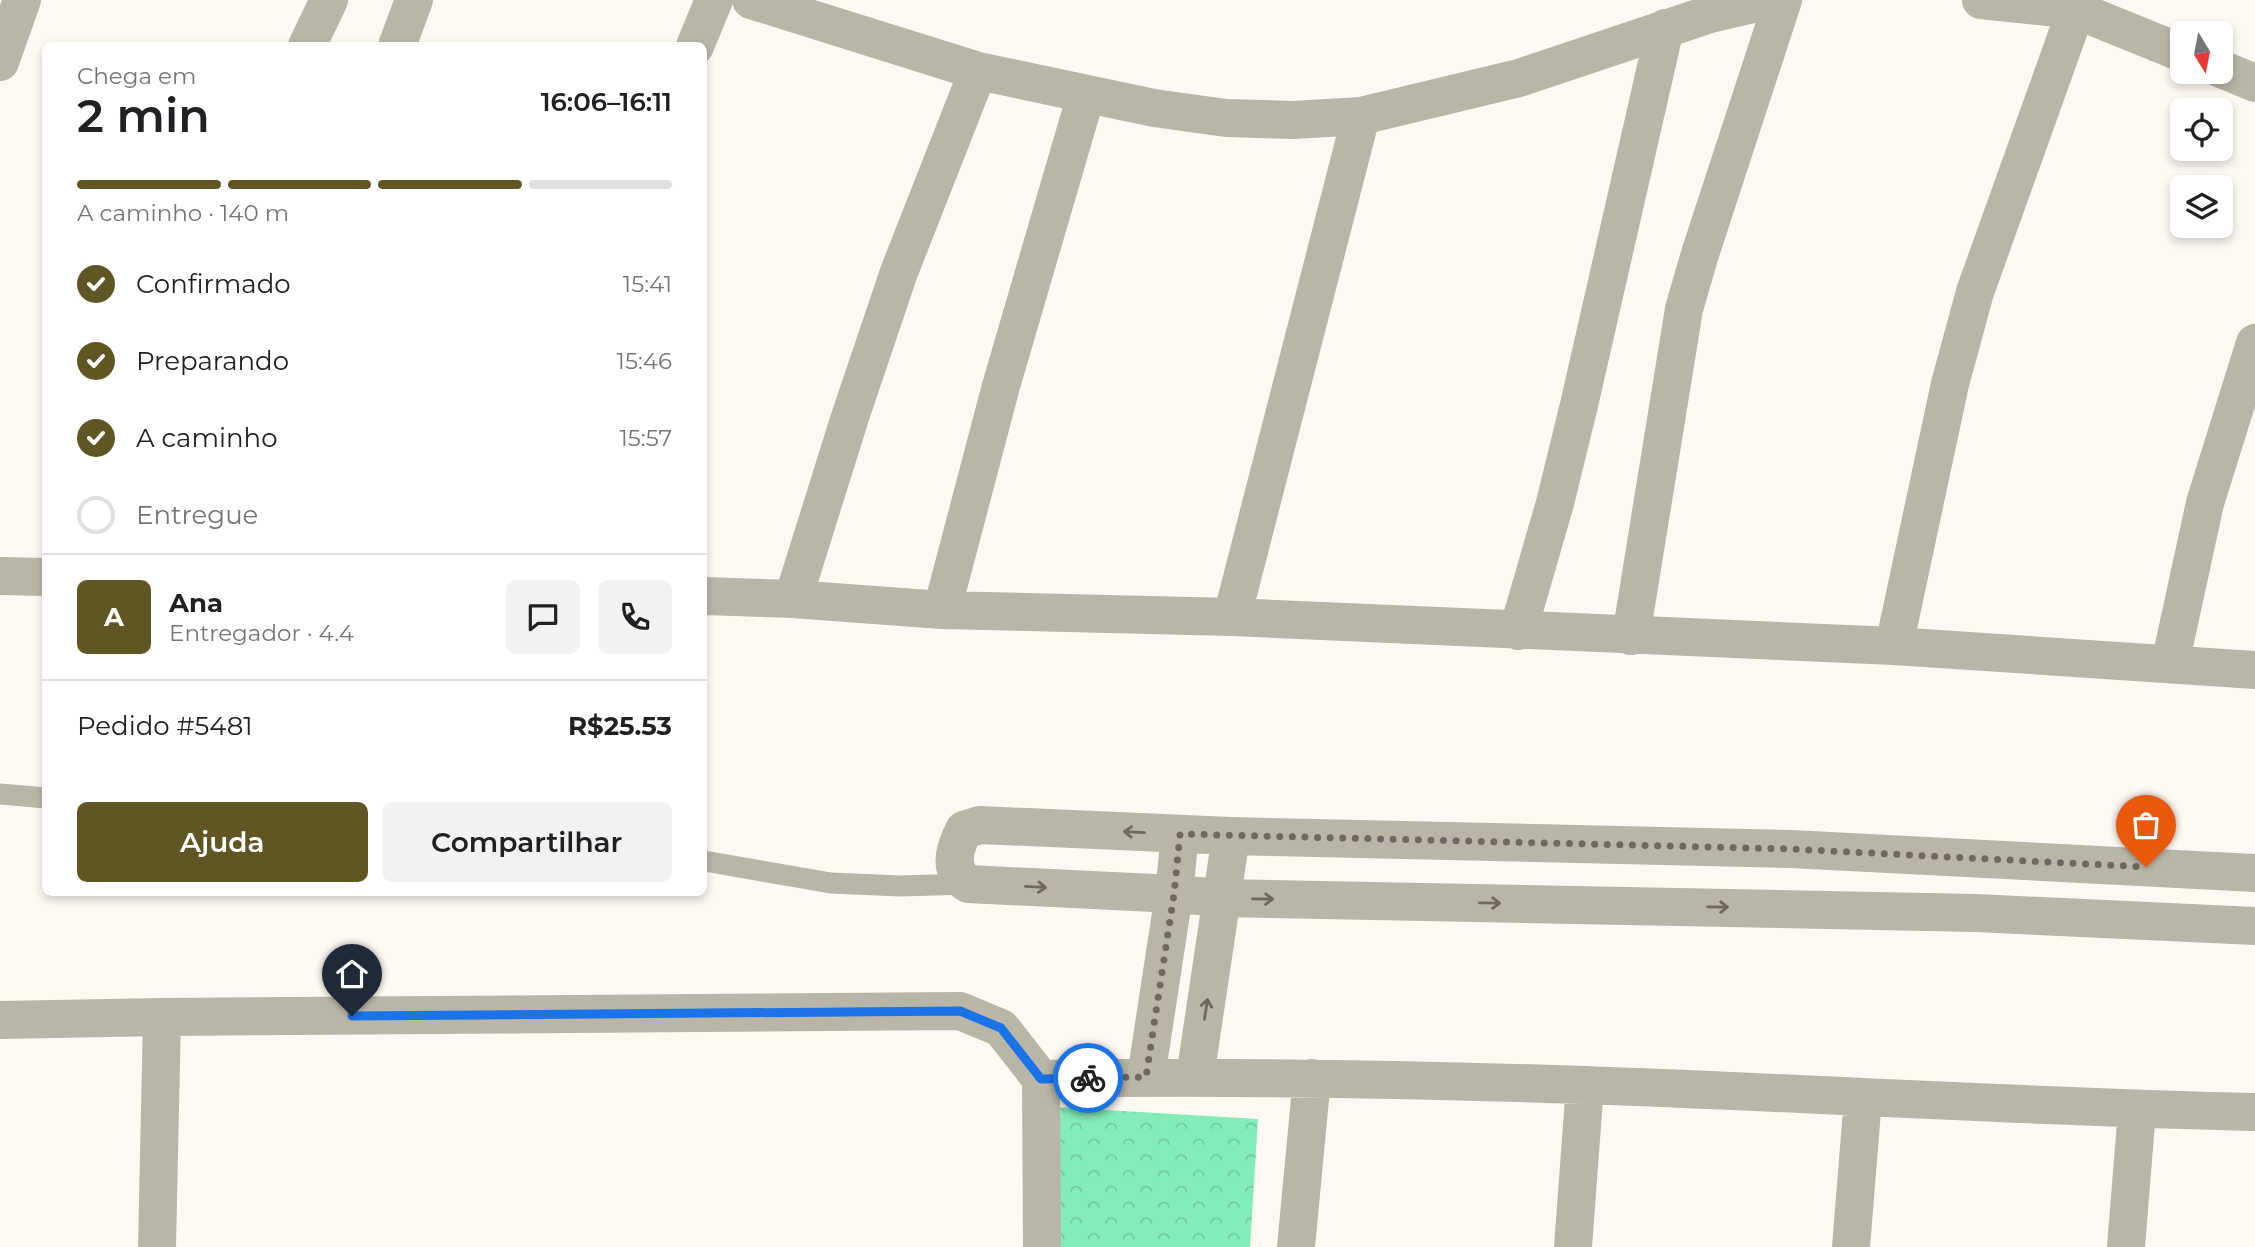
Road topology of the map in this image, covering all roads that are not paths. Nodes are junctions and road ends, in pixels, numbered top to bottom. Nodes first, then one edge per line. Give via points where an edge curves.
1 (22, 0) edge
2 (328, 0) edge
3 (414, 0) edge
4 (714, 0) edge
5 (751, 0) edge
6 (1770, 0) edge
7 (1783, 0) edge
8 (1981, 0) edge
9 (2076, 10) junction
10 (1665, 27) junction
11 (309, 42) edge
12 (398, 42) edge
13 (697, 42) edge
14 (2170, 48) edge
15 (0, 62) edge
16 (978, 71) junction
17 (2233, 74) edge
18 (2255, 83) edge
19 (1086, 95) junction
20 (1361, 116) junction
21 (2255, 343) edge
22 (0, 576) edge
23 (42, 577) edge
24 (707, 596) edge
25 (793, 599) junction
26 (942, 610) junction
27 (1232, 617) junction
28 (1518, 631) junction
29 (1631, 636) junction
30 (1894, 646) junction
31 (2170, 664) junction
32 (2255, 670) edge
33 (0, 794) edge
34 (42, 798) edge
35 (1180, 834) junction
36 (1231, 836) junction
37 (1791, 849) junction
38 (707, 862) edge
39 (2255, 873) edge
40 (968, 884) junction
41 (1174, 894) junction
42 (1223, 898) junction
43 (1786, 908) junction
44 (2255, 926) edge
45 (162, 1017) junction
46 (0, 1020) edge
47 (1146, 1077) junction
48 (1195, 1077) junction
49 (1312, 1078) junction
50 (1041, 1079) junction
51 (1586, 1085) junction
52 (1863, 1098) junction
53 (2137, 1110) junction
54 (2255, 1112) edge
55 (157, 1247) edge
56 (1042, 1247) edge
57 (1296, 1247) edge
58 (1573, 1247) edge
59 (1852, 1247) edge
60 (2126, 1247) edge

1 - 15 street
2 - 11 street
3 - 12 street
4 - 13 street
5 - 16 street
6 - 10 street
7 - 29 street via 1684,309
8 - 9 street
9 - 14 street
9 - 30 street via 1975,292 1950,384
10 - 20 street via 1519,78
10 - 28 street via 1576,418
16 - 19 street
16 - 25 street via 899,272
17 - 18 street
19 - 20 street via 1226,118
19 - 26 street
20 - 27 street
21 - 31 street via 2205,503
22 - 23 street
24 - 25 street
25 - 26 street
26 - 27 street
27 - 28 street
28 - 29 street
29 - 30 street
30 - 31 street
31 - 32 street
33 - 34 lane
35 - 36 street
35 -> 40 street via 980,825 964,830 954,857 956,873
35 - 41 street
36 - 37 street
36 - 42 street
37 - 39 street
37 - 43 street
38 - 40 lane via 831,883
40 -> 41 street
41 - 42 street
41 - 47 street
42 -> 43 street
48 -> 42 street
43 - 44 street
45 - 46 street
45 - 50 street via 960,1011 1001,1028
45 - 55 street
47 - 48 street
47 - 50 street
48 - 49 street
49 - 51 street
49 - 57 street
50 - 56 street
51 - 52 street
51 - 58 street
52 - 53 street
52 - 59 street
53 - 54 street
53 - 60 street

